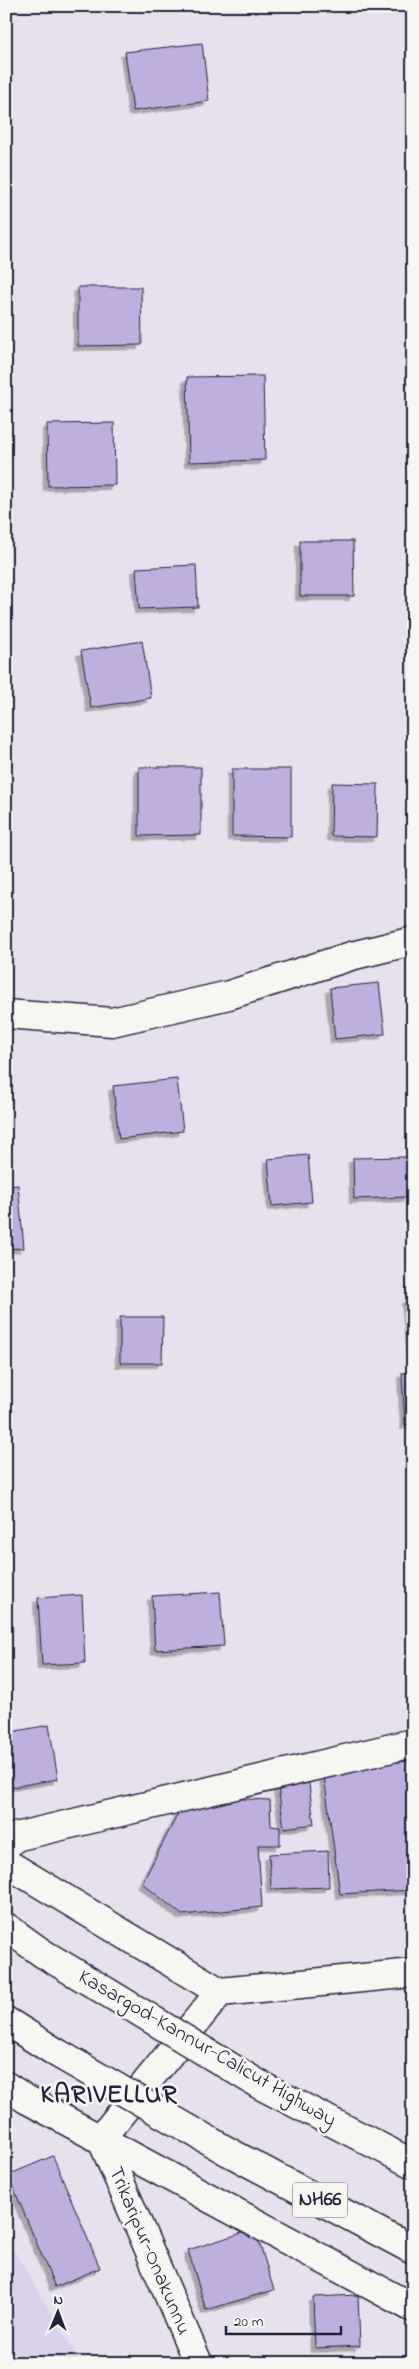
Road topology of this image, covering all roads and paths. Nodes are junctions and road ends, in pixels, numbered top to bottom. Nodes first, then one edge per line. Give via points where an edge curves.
1 (413, 941) edge
2 (6, 1014) edge
3 (413, 1743) edge
4 (6, 1846) edge
5 (6, 1863) edge
6 (6, 1927) edge
7 (413, 1973) edge
8 (220, 1992) junction
9 (6, 2021) edge
10 (6, 2086) edge
11 (101, 2138) junction
12 (413, 2164) edge
13 (413, 2250) edge
14 (413, 2308) edge
15 (198, 2363) edge

1 - 2 main road via 350,956 229,996 112,1022
3 - 4 main road via 15,1837
5 - 8 main road
6 - 12 main road, Kasargod-Kannur-Calicut Highway, bridge via 42,1953 260,2085
7 - 8 main road
8 - 11 main road
9 - 13 main road, NH66, bridge via 227,2151
10 - 11 main road
11 - 14 main road
11 - 15 main road, Trikaripur-Onakunnu

